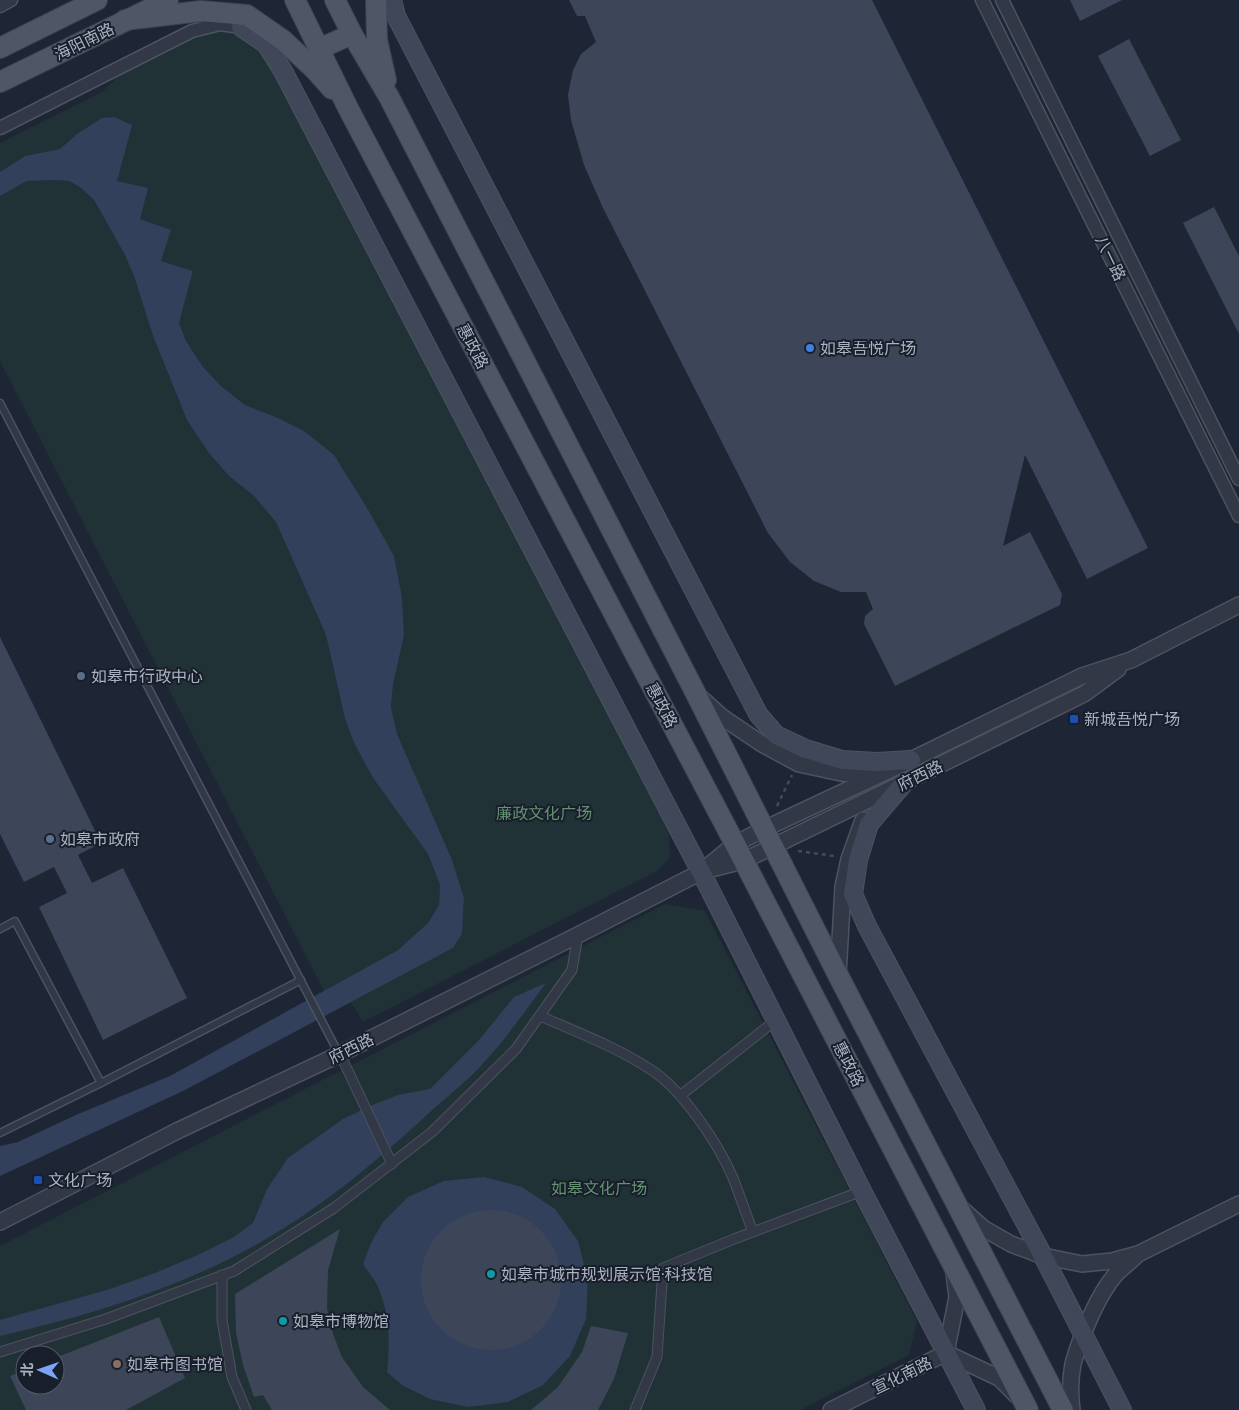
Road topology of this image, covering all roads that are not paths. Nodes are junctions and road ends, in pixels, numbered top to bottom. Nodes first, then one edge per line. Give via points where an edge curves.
1 (11, 0) edge
2 (97, 0) edge
3 (168, 0) edge
4 (295, 0) edge
5 (335, 0) edge
6 (376, 0) edge
7 (392, 0) edge
8 (982, 0) edge
9 (1002, 0) edge
10 (0, 6) edge
11 (125, 20) junction
12 (241, 27) joint
13 (352, 34) junction
14 (0, 48) edge
15 (320, 49) junction
16 (0, 82) edge
17 (389, 97) junction
18 (348, 108) junction
19 (0, 128) edge
20 (0, 403) edge
21 (1239, 479) edge
22 (1239, 516) edge
23 (1239, 605) edge
24 (1131, 660) junction
25 (695, 692) junction
26 (911, 760) junction
27 (878, 776) junction
28 (905, 782) junction
29 (880, 794) junction
30 (769, 838) junction
31 (739, 853) junction
32 (701, 872) junction
33 (0, 929) edge
34 (578, 935) junction
35 (838, 975) junction
36 (301, 980) junction
37 (540, 1016) junction
38 (776, 1020) junction
39 (340, 1054) junction
40 (101, 1083) junction
41 (681, 1096) junction
42 (0, 1134) edge
43 (392, 1164) junction
44 (862, 1191) junction
45 (1239, 1204) edge
46 (958, 1205) junction
47 (0, 1222) edge
48 (753, 1232) junction
49 (1138, 1254) junction
50 (1043, 1256) junction
51 (954, 1266) junction
52 (222, 1275) junction
53 (1083, 1335) junction
54 (0, 1352) edge
55 (946, 1352) junction
56 (1027, 1407) edge
57 (246, 1410) edge
58 (635, 1410) edge
59 (831, 1410) edge
60 (976, 1410) edge
61 (1063, 1410) edge
62 (1072, 1410) edge
63 (1122, 1410) edge

1 - 10 street
2 - 14 main road, 海阳南路
3 - 11 main road, 海阳南路
4 - 15 main road, 惠政路
5 - 13 main road, 惠政路
6 - 17 main road via 377,40
7 - 26 main road via 396,16 758,714 776,734 806,749 842,760
8 - 22 street, 八一路
9 - 21 street, 八一路
11 - 16 main road, 海阳南路
11 - 18 main road via 201,11 247,15 283,40
12 - 19 street via 220,24 192,31
12 - 32 main road via 266,44 283,71
13 - 15 main road
13 - 17 main road, 惠政路
15 - 18 main road, 惠政路
17 - 25 main road, 惠政路
18 - 31 main road, 惠政路
20 - 36 lane
23 - 24 street, 府西路
24 - 26 street, 府西路 via 1082,676
24 - 28 street, 府西路 via 1084,694
25 - 27 street via 722,717 798,764 841,773
25 - 30 main road, 惠政路
26 - 27 street, 府西路
27 - 30 street, 府西路
28 - 29 street, 府西路
28 - 50 main road via 869,824 858,860 853,894
29 - 30 street, 府西路
29 - 35 street via 861,823 849,858 843,887
30 - 31 street, 府西路
30 - 35 main road, 惠政路
31 - 32 street, 府西路
31 - 51 main road, 惠政路
32 - 34 street, 府西路
32 - 38 main road
33 - 40 lane via 15,921
34 - 37 street via 572,970
34 - 39 street, 府西路
35 - 46 main road, 惠政路
36 - 39 lane
36 - 40 lane
37 - 41 street via 606,1044 652,1070
37 - 43 street via 516,1049 472,1094
38 - 41 street
38 - 44 main road
39 - 43 street
39 - 47 street, 府西路 via 177,1131
40 - 42 lane
41 - 48 street via 705,1127 732,1176
43 - 52 street via 334,1208
44 - 48 street
44 - 55 main road
45 - 49 street
46 - 50 street via 983,1228 1011,1244
46 - 61 main road, 惠政路
48 - 58 street via 663,1268 657,1357
49 - 50 street via 1082,1264
49 - 53 street via 1116,1275 1101,1296
50 - 53 main road
51 - 55 street via 957,1297
51 - 56 main road, 惠政路
52 - 54 street via 106,1319
52 - 57 street via 222,1320 232,1377
53 - 62 street via 1073,1365
53 - 63 main road
55 - 56 street via 998,1378
55 - 59 street, 宣化南路
55 - 60 main road

